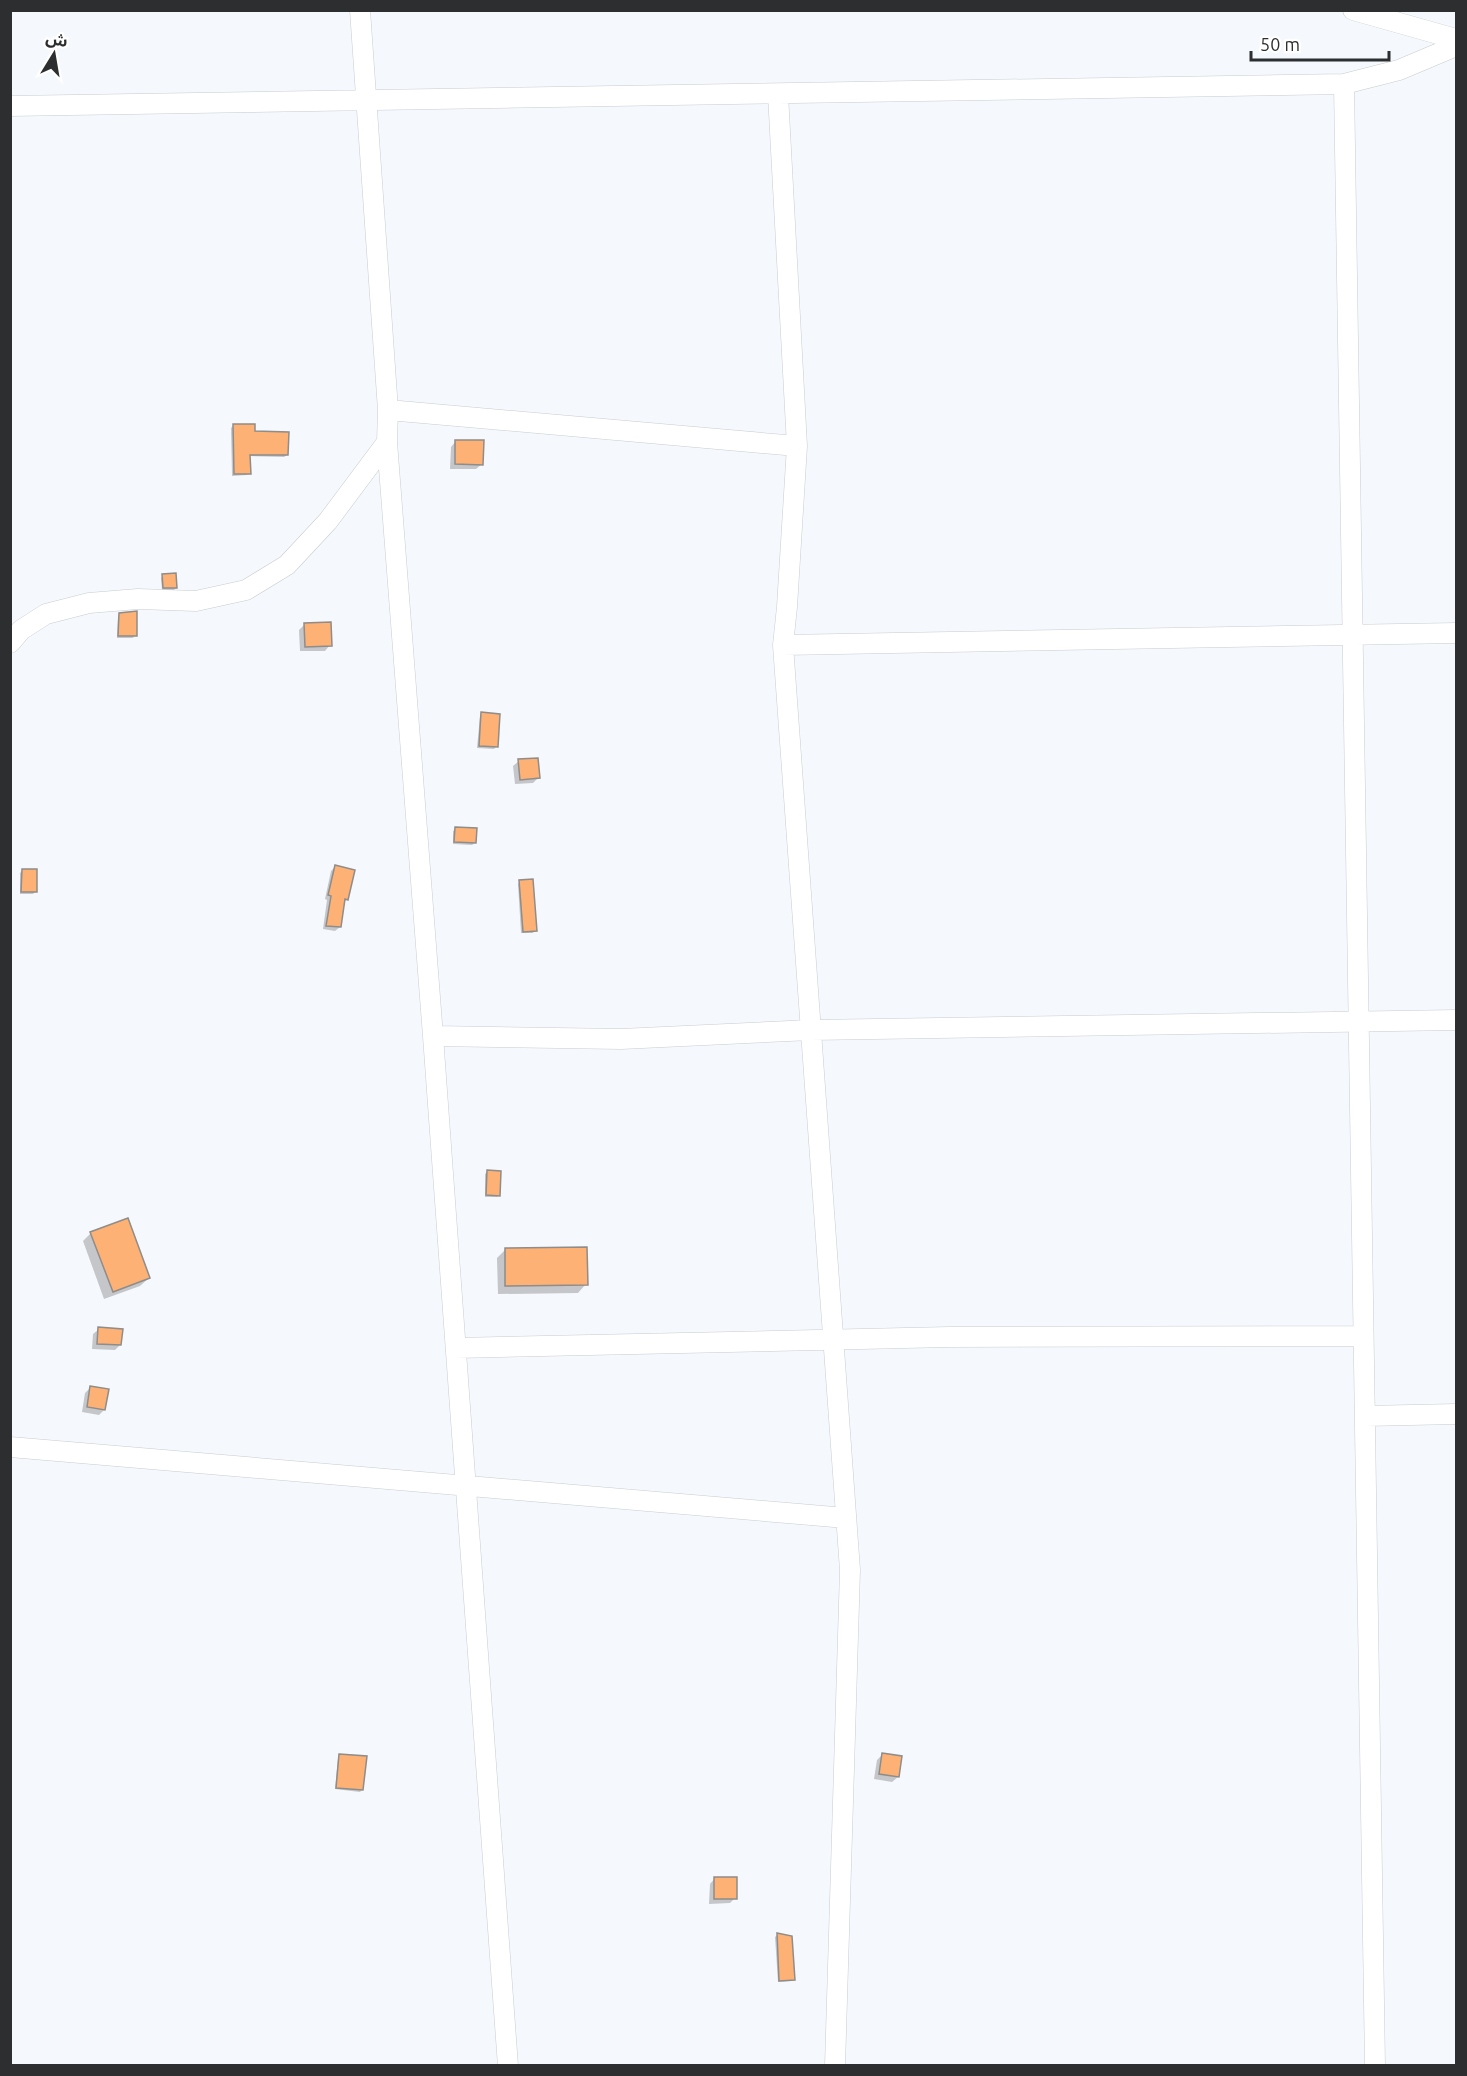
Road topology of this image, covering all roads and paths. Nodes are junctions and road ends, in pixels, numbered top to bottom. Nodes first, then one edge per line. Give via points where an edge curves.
1 (360, 10) edge
2 (1353, 10) edge
3 (1456, 39) edge
4 (1456, 46) edge
5 (1344, 84) junction
6 (778, 93) junction
7 (365, 101) junction
8 (10, 106) edge
9 (388, 410) junction
10 (387, 442) junction
11 (797, 446) junction
12 (1456, 633) edge
13 (1352, 635) junction
14 (10, 643) edge
15 (783, 645) junction
16 (1456, 1020) edge
17 (1359, 1022) junction
18 (811, 1030) junction
19 (433, 1036) junction
20 (1363, 1336) junction
21 (833, 1340) junction
22 (456, 1348) junction
23 (1456, 1414) edge
24 (1365, 1416) junction
25 (10, 1447) edge
26 (466, 1486) junction
27 (846, 1518) junction
28 (508, 2066) edge
29 (835, 2066) edge
30 (1375, 2066) edge

1 - 7 street
2 - 3 street
4 - 5 street via 1399,70
5 - 6 street
5 - 13 street
6 - 7 street
6 - 11 street
7 - 8 street
7 - 9 street
9 - 10 street
9 - 11 street
10 - 14 street via 328,521 287,565 246,590 196,601 138,599 89,603 46,614 21,630
10 - 19 street
11 - 15 street
12 - 13 street
13 - 15 street
13 - 17 street
15 - 18 street
16 - 17 street
17 - 18 street
17 - 20 street
18 - 19 street via 621,1039
18 - 21 street
19 - 22 street
20 - 21 street
20 - 24 street
21 - 22 street
21 - 27 street
22 - 26 street
23 - 24 street
24 - 30 street
25 - 26 street
26 - 27 street
26 - 28 street
27 - 29 street via 850,1570

